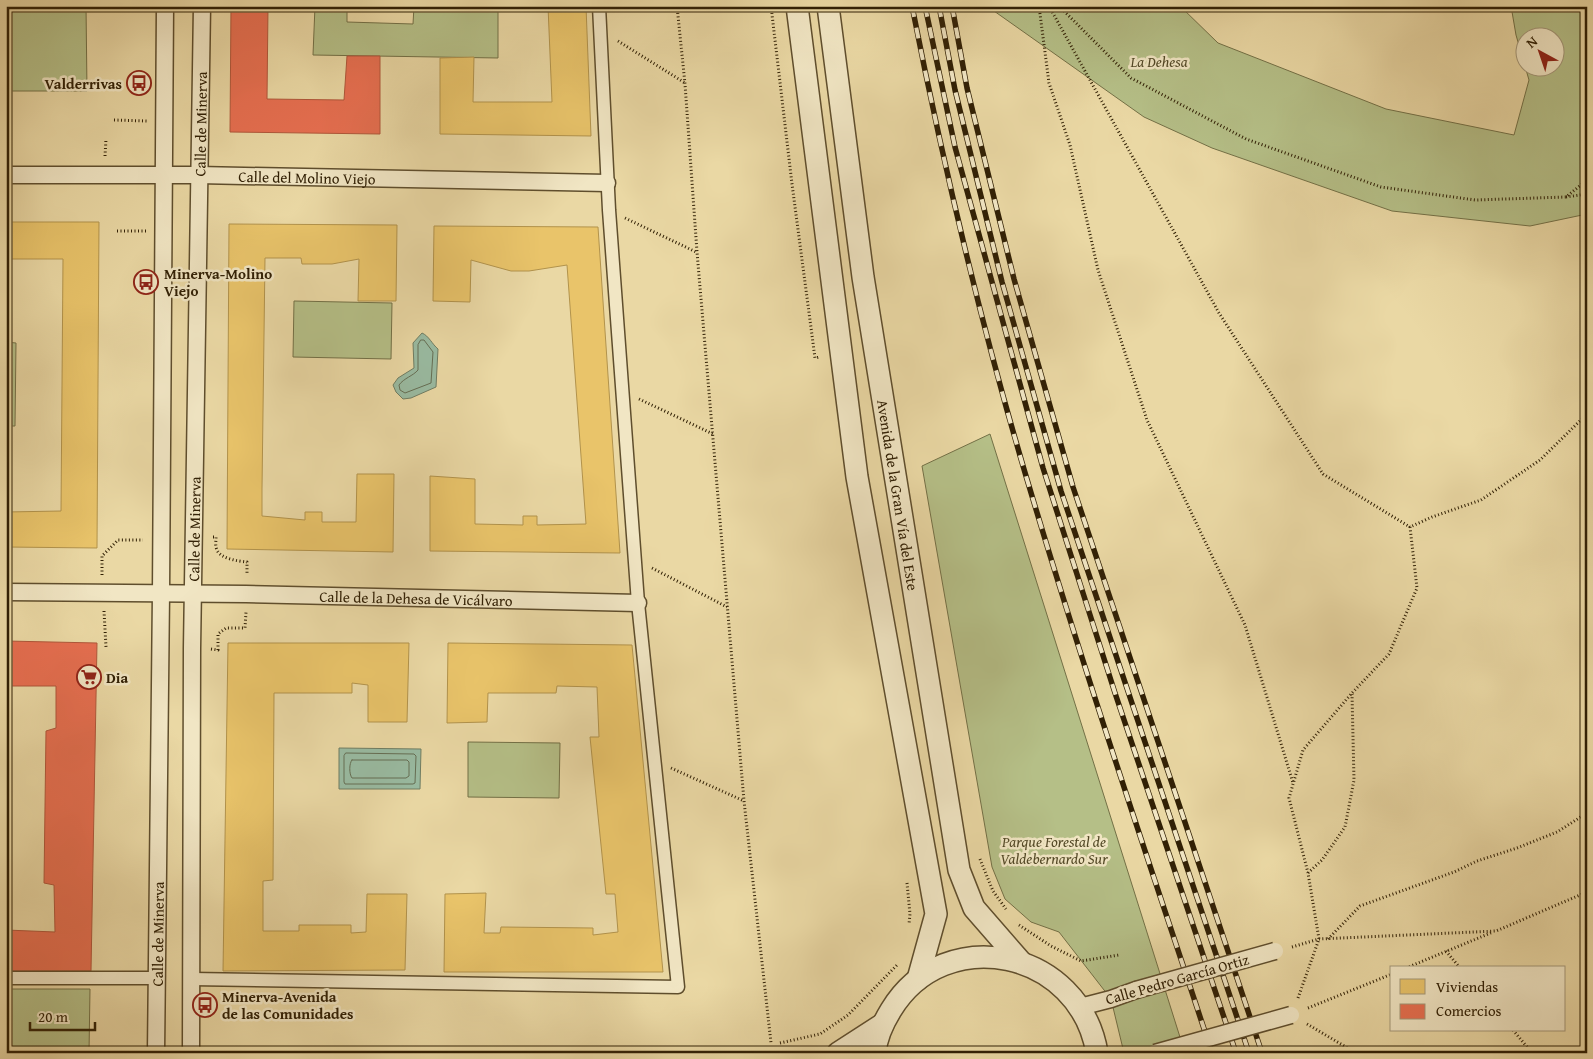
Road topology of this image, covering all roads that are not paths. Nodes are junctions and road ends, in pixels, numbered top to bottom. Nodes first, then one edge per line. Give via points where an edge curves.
1 (165, 6) edge
2 (202, 6) edge
3 (599, 6) edge
4 (797, 6) edge
5 (828, 6) edge
6 (6, 175) edge
7 (163, 175) junction
8 (198, 175) junction
9 (607, 183) junction
10 (6, 592) edge
11 (161, 593) junction
12 (193, 594) junction
13 (638, 603) junction
14 (1275, 951) road end
15 (1021, 962) junction
16 (6, 978) edge
17 (156, 978) junction
18 (191, 979) junction
19 (918, 979) junction
20 (1080, 1007) junction
21 (1291, 1015) road end
22 (883, 1024) junction
23 (156, 1053) edge
24 (191, 1053) edge
25 (838, 1053) edge
26 (874, 1053) edge
27 (1097, 1053) edge
28 (1155, 1053) edge

1 - 7 street, Calle de Minerva
2 - 8 street, Calle de Minerva
3 - 9 street
4 - 19 street via 857,477 936,914
5 - 15 street, Avenida de la Gran Vía del Este via 863,277 960,870 974,908
6 - 7 street, Calle del Molino Viejo
7 - 8 street, Calle del Molino Viejo
7 - 11 street, Calle de Minerva
8 - 9 street, Calle del Molino Viejo
8 - 12 street, Calle de Minerva
9 - 13 street
10 - 11 street
11 - 12 street, Calle de la Dehesa de Vicálvaro
11 - 17 street, Calle de Minerva
12 - 13 street, Calle de la Dehesa de Vicálvaro
12 - 18 street, Calle de Minerva
13 - 18 street via 678,987
14 - 20 street, Calle Pedro García Ortiz, bridge
15 - 19 street via 996,957 962,959
15 - 20 street via 1060,984
16 - 17 street
17 - 23 street, Calle de Minerva
18 - 24 street, Calle de Minerva
19 - 22 street via 898,999
20 - 27 street via 1089,1024
21 - 28 street, bridge
22 - 25 street
22 - 26 street

